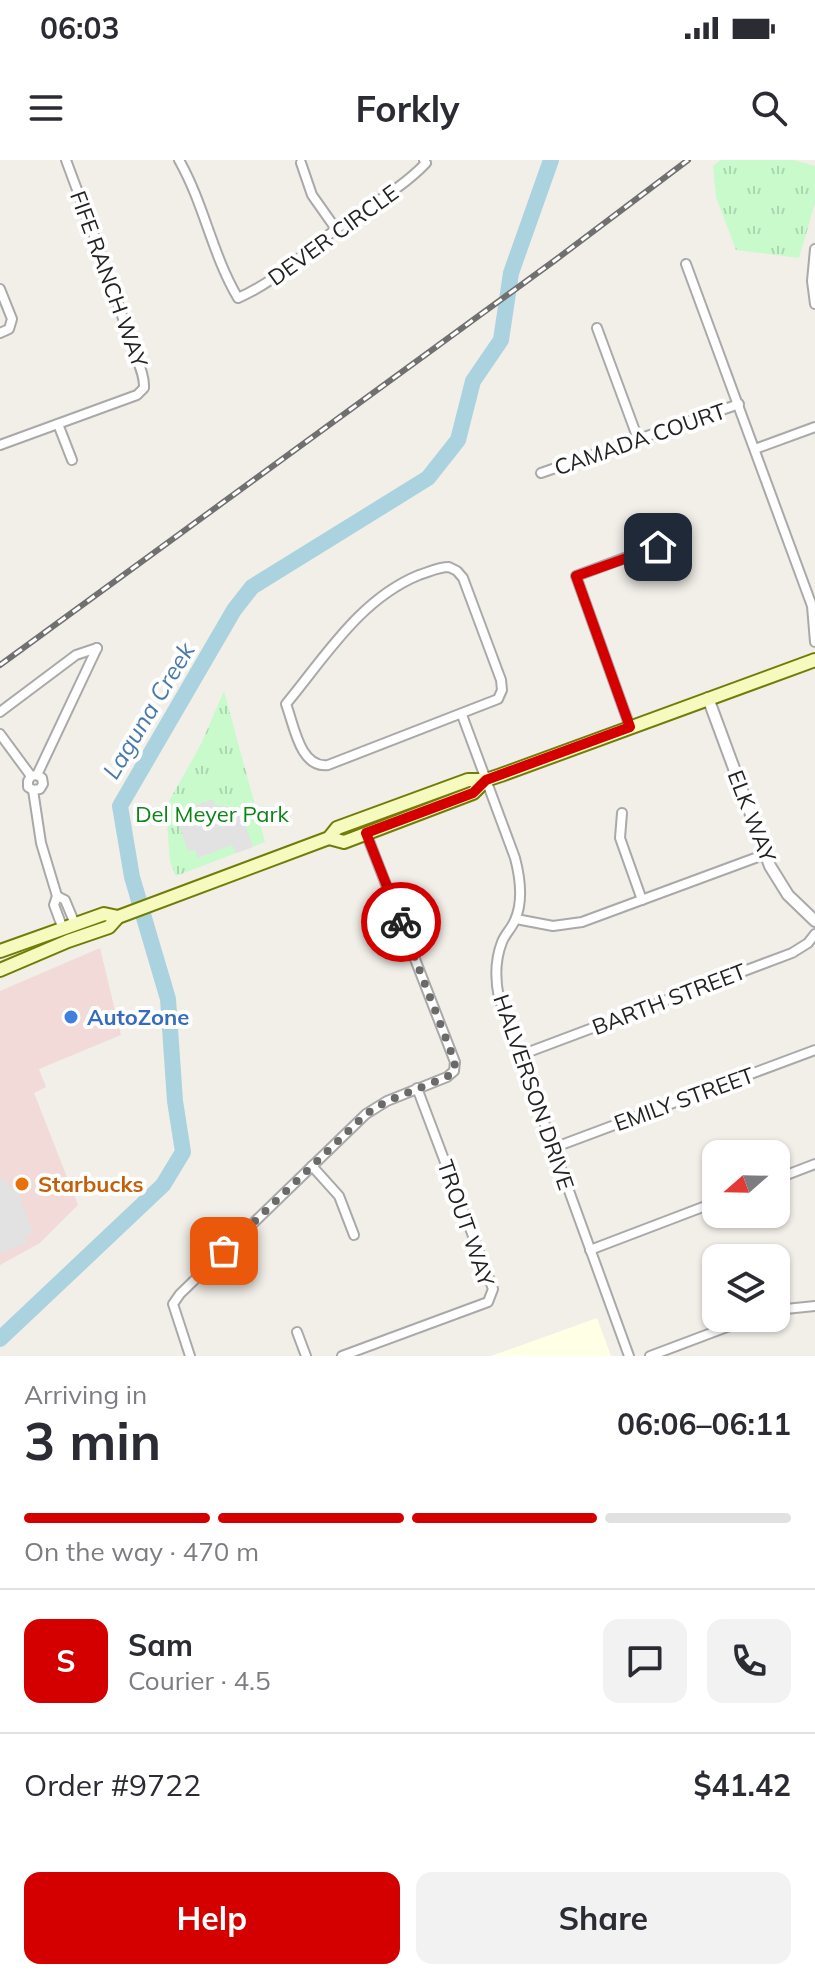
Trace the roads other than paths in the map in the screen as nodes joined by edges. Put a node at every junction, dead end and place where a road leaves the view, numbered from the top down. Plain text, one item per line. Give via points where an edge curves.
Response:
1 (66, 160) edge
2 (179, 160) edge
3 (424, 160) edge
4 (301, 163) dead end
5 (336, 229) junction
6 (815, 249) edge
7 (686, 264) dead end
8 (0, 289) edge
9 (815, 304) edge
10 (597, 328) dead end
11 (0, 333) edge
12 (739, 404) junction
13 (58, 424) junction
14 (815, 427) edge
15 (638, 439) junction
16 (0, 445) edge
17 (755, 449) junction
18 (72, 460) dead end
19 (541, 473) dead end
20 (674, 545) dead end
21 (814, 608) edge
22 (815, 642) edge
23 (815, 660) edge
24 (708, 698) junction
25 (0, 712) edge
26 (462, 715) junction
27 (630, 727) junction
28 (0, 734) edge
29 (34, 775) junction
30 (486, 780) junction
31 (622, 813) dead end
32 (366, 833) junction
33 (329, 838) junction
34 (766, 854) junction
35 (642, 900) junction
36 (118, 917) junction
37 (516, 919) junction
38 (815, 921) edge
39 (69, 927) junction
40 (815, 934) edge
41 (0, 951) edge
42 (39, 954) junction
43 (0, 970) edge
44 (815, 1050) edge
45 (518, 1056) junction
46 (417, 1088) junction
47 (553, 1148) junction
48 (815, 1164) edge
49 (312, 1166) junction
50 (790, 1174) edge
51 (702, 1207) edge
52 (354, 1235) dead end
53 (590, 1250) junction
54 (815, 1306) edge
55 (790, 1309) edge
56 (297, 1332) dead end
57 (714, 1332) edge
58 (190, 1356) edge
59 (306, 1356) edge
60 (342, 1356) edge
61 (629, 1356) edge
62 (650, 1356) edge

1 - 13 street, FIFE RANCH WAY via 145,380 137,395
2 - 5 street, DEVER CIRCLE via 238,298 280,276
3 - 5 street, DEVER CIRCLE via 399,188
4 - 5 street via 312,195
6 - 9 street
7 - 12 street
8 - 11 street via 12,319 9,329
10 - 15 street
12 - 15 street, CAMADA COURT
12 - 17 street
13 - 16 street, FIFE RANCH WAY
13 - 18 street
14 - 17 street
15 - 19 street, CAMADA COURT
17 - 21 street
20 - 27 street via 576,576
21 - 22 street
23 - 24 main road
24 - 27 main road
24 - 34 street, ELK WAY
25 - 29 street via 76,655 97,648
26 - 26 street via 494,702 502,685 463,578 449,567 411,578 366,607 286,704 307,758 319,765
26 - 30 street, HALVERSON DRIVE
27 - 30 main road
28 - 29 street
29 - 39 street via 27,784 33,790 41,843 57,896 65,900
30 - 32 main road via 473,793
30 - 33 main road via 468,780 352,822
30 - 37 street, HALVERSON DRIVE via 517,865
31 - 35 street via 620,838
32 - 33 main road via 344,842
32 - 46 street via 455,1062 447,1077
33 - 36 main road
34 - 35 street
34 - 38 street, ELK WAY via 788,895
35 - 37 street via 572,924
36 - 39 main road via 104,914
36 - 42 main road via 109,927
37 - 45 street, HALVERSON DRIVE via 500,949 496,978
39 - 41 main road
39 - 42 main road via 76,932 47,943
40 - 45 street, BARTH STREET via 792,953
42 - 43 main road
44 - 47 street, EMILY STREET
45 - 47 street, HALVERSON DRIVE
46 - 49 street via 374,1108
46 - 60 street, TROUT WAY via 493,1289 488,1302
47 - 53 street, HALVERSON DRIVE
48 - 50 street
49 - 52 street via 339,1196
49 - 58 street via 173,1304
51 - 53 street
53 - 61 street, HALVERSON DRIVE
54 - 55 street
56 - 59 street
57 - 62 street

